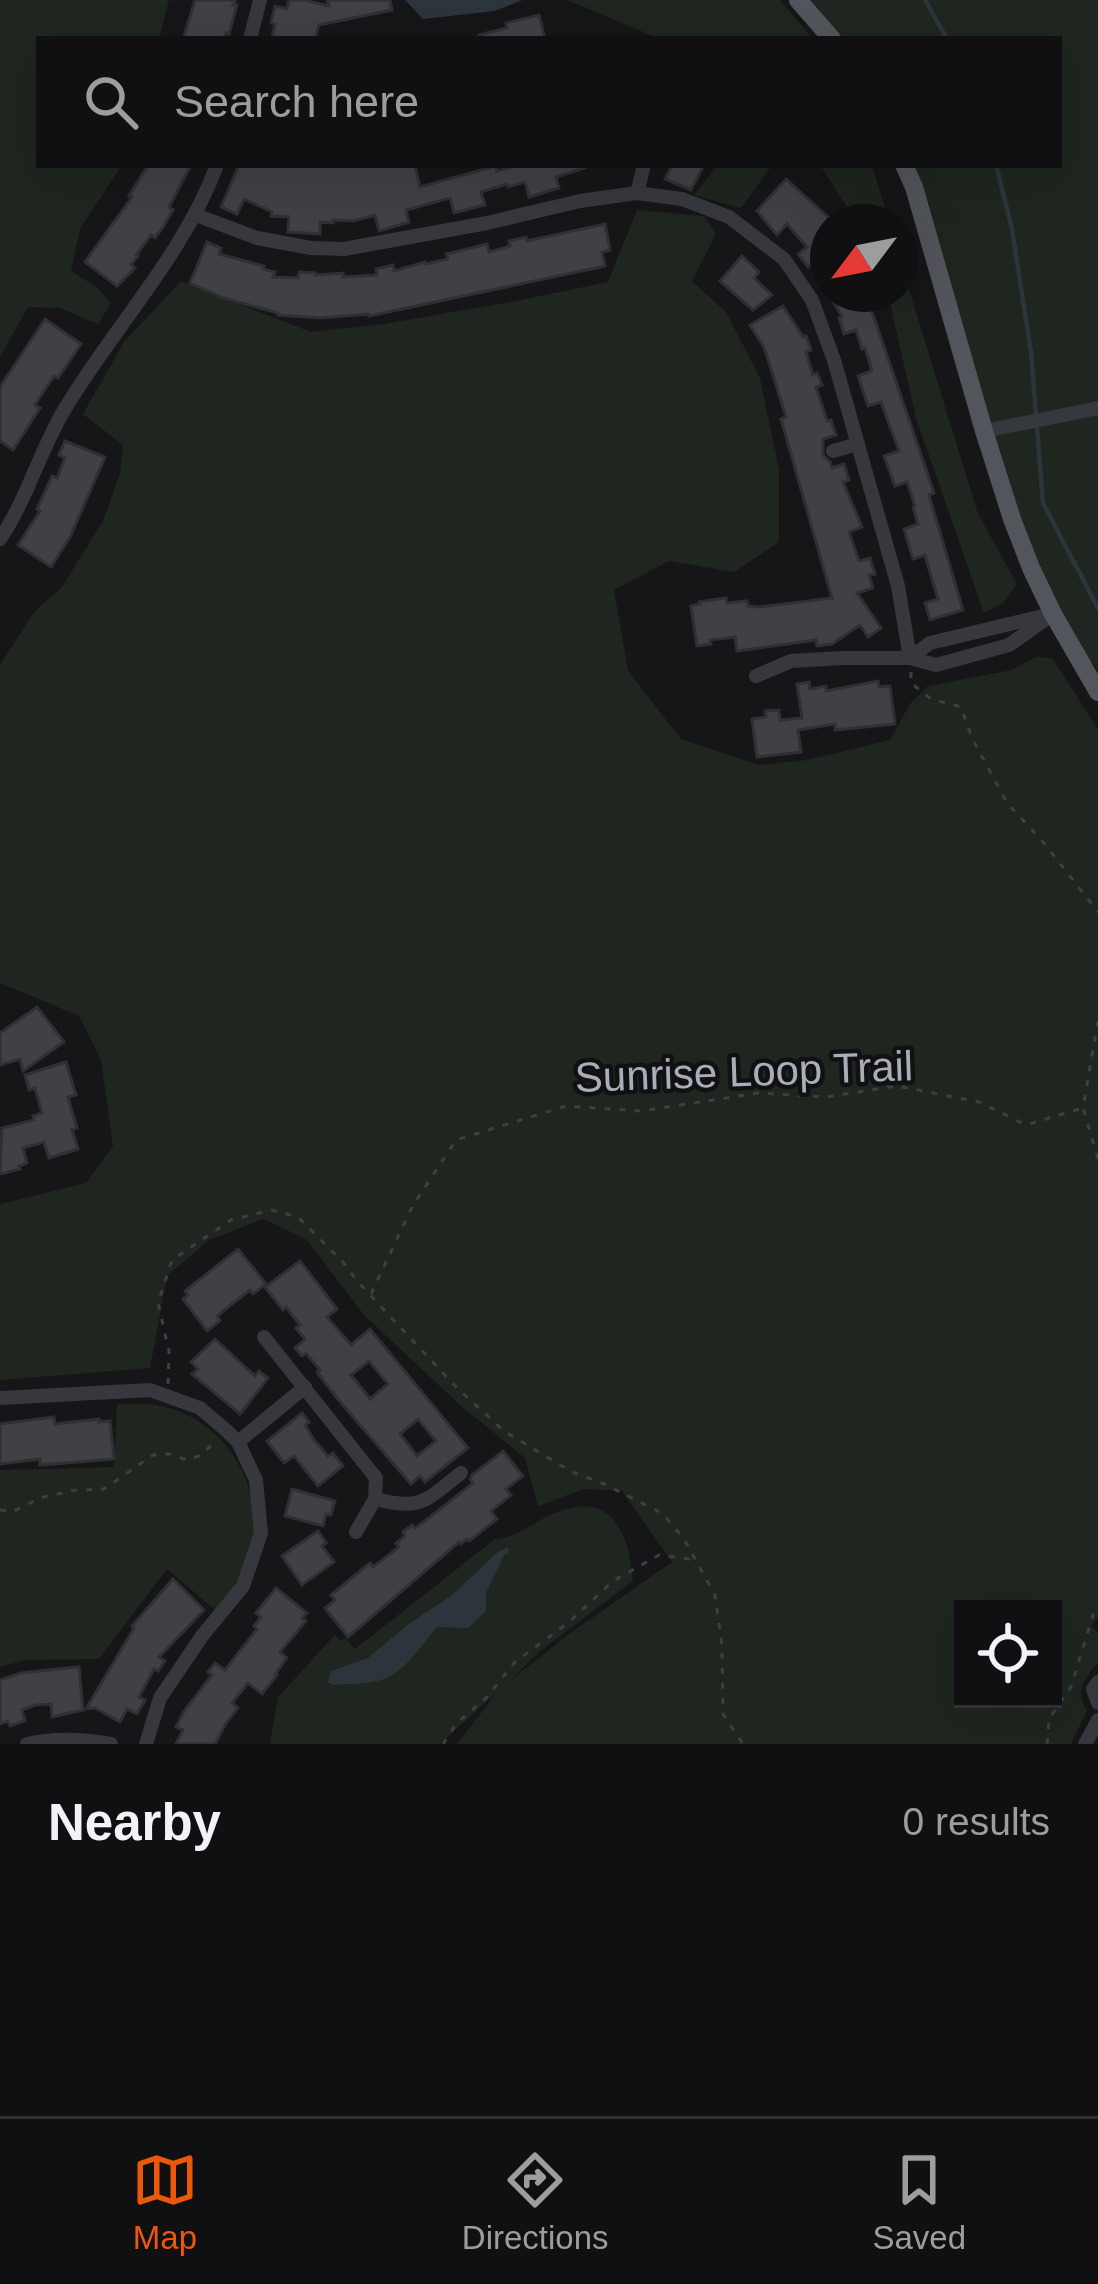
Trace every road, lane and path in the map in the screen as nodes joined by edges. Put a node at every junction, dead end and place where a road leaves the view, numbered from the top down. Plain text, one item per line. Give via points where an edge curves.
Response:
1 (260, 0) edge
2 (798, 0) edge
3 (251, 36) edge
4 (829, 36) edge
5 (216, 168) edge
6 (643, 168) edge
7 (905, 168) edge
8 (637, 193) junction
9 (196, 215) junction
10 (1098, 408) edge
11 (984, 431) junction
12 (858, 444) junction
13 (833, 451) dead end
14 (0, 539) edge
15 (1053, 614) junction
16 (910, 658) junction
17 (756, 676) dead end
18 (1098, 692) edge
19 (1098, 912) edge
20 (1098, 1021) edge
21 (1083, 1108) junction
22 (1098, 1159) edge
23 (370, 1296) junction
24 (264, 1337) dead end
25 (304, 1387) junction
26 (177, 1389) dead end
27 (0, 1398) edge
28 (233, 1436) junction
29 (461, 1473) dead end
30 (375, 1499) junction
31 (0, 1510) edge
32 (356, 1532) dead end
33 (696, 1560) junction
34 (1098, 1608) edge
35 (1098, 1682) edge
36 (1098, 1703) edge
37 (1098, 1720) edge
38 (27, 1744) edge
39 (112, 1744) edge
40 (146, 1744) edge
41 (443, 1744) edge
42 (742, 1744) edge
43 (1047, 1744) edge
44 (1085, 1744) edge

1 - 3 street
2 - 4 main road
5 - 9 street
6 - 8 street
7 - 11 main road
8 - 9 street via 344,250 257,238
8 - 12 street via 729,217 784,259 812,300
9 - 14 street via 51,431
10 - 11 street
11 - 15 main road
12 - 13 street
12 - 16 street
15 - 16 street via 930,643
15 - 16 street via 1010,645 936,665
15 - 18 main road
16 - 17 street via 791,661
16 - 19 path via 911,683 961,707 1007,803
20 - 21 path
21 - 22 path
21 - 23 path, Sunrise Loop Trail via 1026,1125 979,1102 896,1086 825,1097 758,1093 642,1111 566,1106 456,1140
23 - 26 path via 298,1217 271,1210 231,1220 172,1260 158,1304 168,1385
23 - 33 path via 504,1430 662,1513
24 - 25 street
25 - 28 street
25 - 30 street via 376,1478
27 - 28 street via 150,1390 200,1408
28 - 31 path via 187,1460 153,1455 104,1489
28 - 40 street via 256,1480 262,1534 243,1586 160,1698
29 - 30 street via 423,1503
30 - 32 street
33 - 41 path via 659,1555 613,1581 515,1662
33 - 42 path via 715,1595 723,1714
34 - 43 path via 1071,1687 1048,1720
35 - 36 street
37 - 44 street
38 - 39 street

